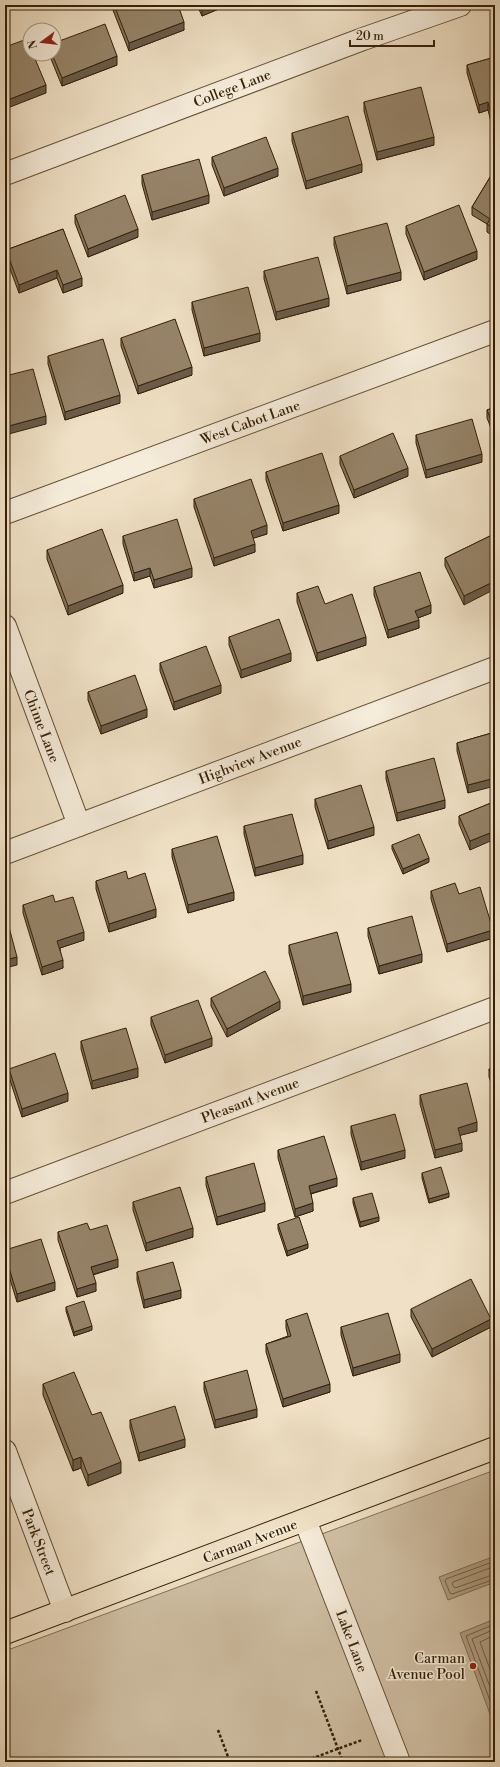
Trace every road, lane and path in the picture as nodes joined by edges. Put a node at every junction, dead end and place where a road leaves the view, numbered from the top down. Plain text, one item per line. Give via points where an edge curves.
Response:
1 (460, 5) edge
2 (5, 174) edge
3 (495, 331) edge
4 (5, 513) edge
5 (5, 626) edge
6 (495, 668) edge
7 (79, 825) junction
8 (5, 853) edge
9 (495, 1008) edge
10 (5, 1193) edge
11 (495, 1448) edge
12 (5, 1451) edge
13 (305, 1520) junction
14 (65, 1611) junction
15 (5, 1633) edge
16 (316, 1691) dead end
17 (218, 1730) dead end
18 (387, 1731) junction
19 (338, 1749) junction
20 (230, 1762) edge
21 (302, 1762) edge
22 (343, 1762) edge
23 (399, 1762) edge

1 - 2 street, College Lane
3 - 4 street, West Cabot Lane
5 - 7 street, Chime Lane
6 - 7 street, Highview Avenue
7 - 8 street, Highview Avenue
9 - 10 street, Pleasant Avenue
11 - 13 main road, Carman Avenue
12 - 14 street, Park Street
13 - 14 main road, Carman Avenue
13 - 18 street, Lake Lane
14 - 15 main road, Carman Avenue
16 - 19 path
17 - 20 path
18 - 19 path
18 - 23 street, Lake Lane
19 - 21 path
19 - 22 path

